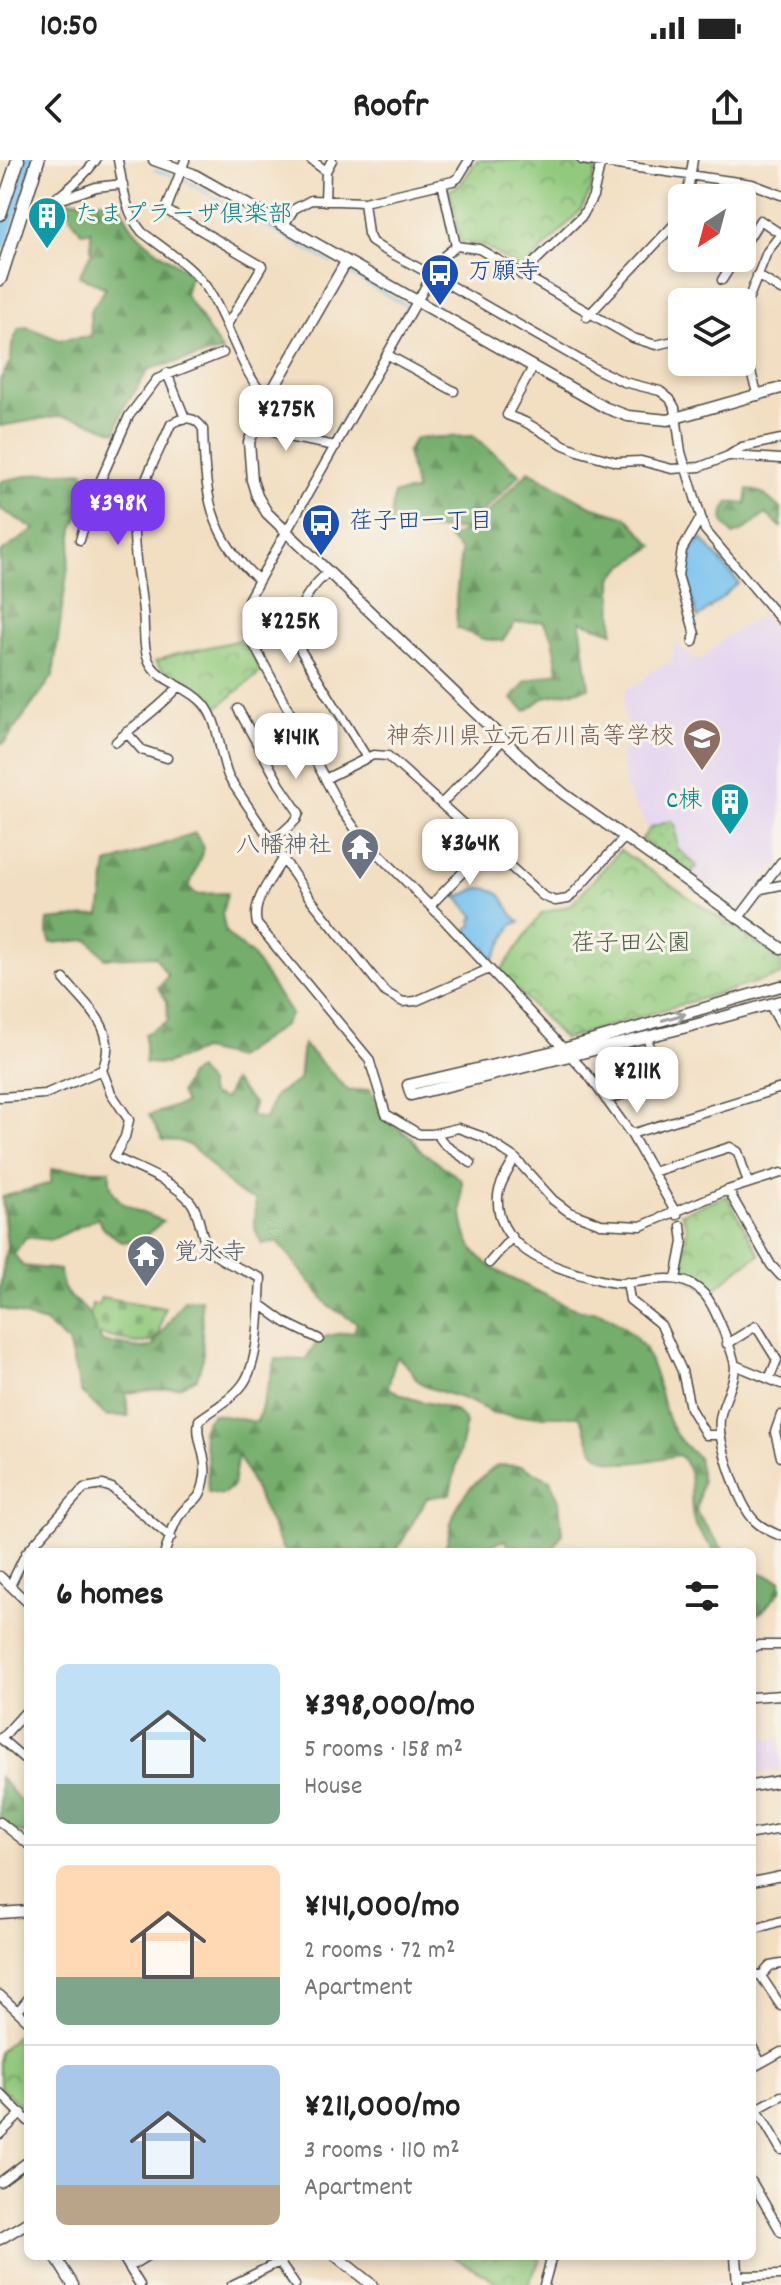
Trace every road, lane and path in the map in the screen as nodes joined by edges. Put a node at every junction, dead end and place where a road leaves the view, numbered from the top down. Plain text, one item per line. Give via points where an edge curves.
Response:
1 (18, 160) edge
2 (38, 160) edge
3 (96, 160) edge
4 (118, 160) edge
5 (154, 160) edge
6 (311, 160) edge
7 (332, 160) edge
8 (469, 160) edge
9 (582, 160) edge
10 (693, 160) edge
11 (183, 164) edge
12 (600, 165) junction
13 (326, 171) junction
14 (691, 176) junction
15 (442, 183) junction
16 (123, 184) junction
17 (690, 184) edge
18 (781, 195) edge
19 (58, 196) junction
20 (325, 201) junction
21 (364, 202) junction
22 (21, 212) junction
23 (0, 214) edge
24 (284, 225) junction
25 (756, 226) edge
26 (668, 231) edge
27 (781, 234) edge
28 (456, 246) junction
29 (346, 262) junction
30 (727, 272) edge
31 (432, 275) junction
32 (521, 275) junction
33 (757, 275) junction
34 (0, 279) edge
35 (722, 280) dead end
36 (752, 288) edge
37 (781, 290) edge
38 (418, 302) junction
39 (588, 316) junction
40 (227, 325) junction
41 (668, 342) edge
42 (223, 353) dead end
43 (388, 355) junction
44 (533, 367) junction
45 (167, 373) junction
46 (752, 376) edge
47 (781, 388) edge
48 (454, 391) dead end
49 (758, 396) junction
50 (268, 398) junction
51 (185, 418) junction
52 (257, 419) junction
53 (676, 419) junction
54 (781, 439) edge
55 (336, 446) junction
56 (728, 456) junction
57 (781, 459) edge
58 (686, 469) junction
59 (700, 519) junction
60 (286, 532) junction
61 (80, 540) dead end
62 (328, 572) junction
63 (259, 580) junction
64 (781, 620) edge
65 (693, 642) dead end
66 (179, 686) junction
67 (238, 709) dead end
68 (126, 732) junction
69 (503, 740) junction
70 (116, 742) dead end
71 (167, 758) dead end
72 (367, 758) junction
73 (325, 779) junction
74 (442, 803) junction
75 (625, 837) junction
76 (272, 842) junction
77 (488, 846) junction
78 (283, 859) junction
79 (781, 862) edge
80 (781, 885) edge
81 (761, 889) junction
82 (430, 906) junction
83 (738, 919) junction
84 (781, 948) edge
85 (489, 969) junction
86 (64, 979) dead end
87 (781, 986) edge
88 (776, 1003) edge
89 (781, 1025) edge
90 (647, 1037) junction
91 (567, 1052) junction
92 (102, 1070) junction
93 (781, 1088) edge
94 (0, 1097) edge
95 (606, 1100) junction
96 (436, 1133) junction
97 (631, 1134) junction
98 (515, 1158) junction
99 (471, 1163) dead end
100 (653, 1172) junction
101 (781, 1173) edge
102 (748, 1183) junction
103 (728, 1190) junction
104 (676, 1213) junction
105 (681, 1226) dead end
106 (512, 1237) junction
107 (489, 1263) dead end
108 (781, 1276) edge
109 (676, 1279) junction
110 (627, 1282) junction
111 (260, 1304) junction
112 (319, 1339) dead end
113 (727, 1344) junction
114 (735, 1365) junction
115 (769, 1379) junction
116 (781, 1384) edge
117 (781, 1415) edge
118 (719, 1435) junction
119 (781, 1457) edge
120 (781, 1536) edge
121 (171, 1538) junction
122 (30, 1548) edge
123 (167, 1548) edge
124 (24, 1557) edge
125 (0, 1576) edge
126 (10, 1586) junction
127 (24, 1599) edge
128 (781, 1645) edge
129 (756, 1646) edge
130 (781, 1695) edge
131 (756, 1697) edge
132 (24, 1713) edge
133 (1, 1738) edge
134 (24, 1758) edge
135 (781, 1781) edge
136 (756, 1785) edge
137 (0, 1822) edge
138 (781, 1829) edge
139 (756, 1833) edge
140 (24, 1841) edge
141 (781, 1876) edge
142 (756, 1881) edge
143 (24, 1911) edge
144 (0, 1913) edge
145 (781, 1921) edge
146 (756, 1929) edge
147 (781, 1964) edge
148 (756, 1975) edge
149 (0, 1995) edge
150 (24, 2004) edge
151 (781, 2006) edge
152 (18, 2011) junction
153 (24, 2017) edge
154 (781, 2052) edge
155 (756, 2054) edge
156 (761, 2063) junction
157 (756, 2066) edge
158 (0, 2093) edge
159 (781, 2096) edge
160 (756, 2104) edge
161 (756, 2108) edge
162 (24, 2116) edge
163 (24, 2118) edge
164 (0, 2134) edge
165 (781, 2150) edge
166 (24, 2164) edge
167 (0, 2182) edge
168 (756, 2189) edge
169 (24, 2224) edge
170 (781, 2232) edge
171 (0, 2239) edge
172 (57, 2260) edge
173 (125, 2260) edge
174 (140, 2260) edge
175 (281, 2260) edge
176 (283, 2260) edge
177 (341, 2260) edge
178 (551, 2260) edge
179 (736, 2260) edge
180 (129, 2267) junction
181 (781, 2275) edge
182 (739, 2280) edge
183 (73, 2285) edge
184 (140, 2285) edge
185 (232, 2285) edge
186 (295, 2285) edge
187 (372, 2285) edge
188 (544, 2285) edge

1 - 23 main road
2 - 22 main road
3 - 19 street
4 - 16 street
5 - 11 street
6 - 13 street
7 - 13 street
8 - 15 street via 458,178
9 - 12 street
10 - 14 street
11 - 24 street
11 - 40 street via 166,210 262,266
12 - 14 street
12 - 32 street via 583,215
13 - 20 street
14 - 17 street
14 - 18 street via 752,184
15 - 21 street
15 - 28 street
16 - 19 street
16 - 40 street via 134,222 205,286
19 - 22 street via 31,214
20 - 21 street
20 - 24 street via 301,203
21 - 31 street via 372,242
22 - 34 main road
24 - 29 street
25 - 27 street via 760,220
26 - 39 street
27 - 33 street
28 - 31 street
28 - 32 street via 479,249
29 - 38 street
29 - 50 street
30 - 35 street
31 - 38 street
31 - 53 street via 624,382 660,391 670,399
32 - 39 street
33 - 36 street
33 - 37 street
38 - 43 street
38 - 44 street
39 - 41 street via 633,338 656,345
40 - 50 street via 248,371
42 - 45 street
43 - 48 street
43 - 55 street
44 - 53 street via 606,408 651,420
44 - 58 street via 507,415 581,452 617,462
45 - 51 street
45 - 61 street via 129,416
46 - 49 street
47 - 49 street
49 - 53 street
50 - 52 street
51 - 63 street via 203,429 208,501 215,520 244,567
51 - 66 street via 171,424 134,524 146,655 152,667
52 - 55 street via 282,436
52 - 60 street via 249,442 252,480 267,513
53 - 58 street
54 - 56 street via 742,447
55 - 60 street
56 - 57 street
56 - 58 street
58 - 59 street
59 - 64 street
59 - 65 street via 682,550 678,575
60 - 62 street
60 - 63 street
62 - 69 street
62 - 72 street via 301,602 296,636
63 - 73 street via 248,600 247,632
66 - 68 street
66 - 76 street via 206,707 229,778
67 - 76 street via 299,813
68 - 70 street
68 - 71 street via 142,750
69 - 74 street
69 - 75 street via 564,794
72 - 73 street
72 - 74 street via 388,756
73 - 82 street via 359,834
74 - 77 street
75 - 77 street via 568,899 555,901
75 - 83 street
76 - 78 street
77 - 82 street
78 - 85 street via 392,997 416,1001
78 - 96 street via 260,897 254,913 257,924 369,1059 386,1114 419,1134
79 - 81 street
80 - 81 street
81 - 83 street
82 - 85 street
83 - 84 street
85 - 91 street
86 - 92 street via 97,1016 105,1036
91 -> 87 street
88 - 89 street
88 - 90 street
90 - 91 street
90 - 95 street via 660,1083
91 - 91 street via 411,1095 408,1085
91 - 95 street
92 - 94 street via 45,1094
92 - 111 street via 129,1120 114,1157 188,1198 215,1255 261,1278
93 - 97 street
95 - 97 street
96 - 98 street via 449,1128 472,1132
96 - 99 street
97 - 100 street
98 - 104 street via 553,1200 601,1224 641,1226
98 - 106 street via 498,1199
100 - 102 street via 730,1147 738,1152
100 - 104 street
101 - 102 street
102 - 103 street
103 - 104 street
103 - 108 street
105 - 109 street
106 - 107 street
106 - 110 street via 551,1265
109 - 110 street
109 - 113 street via 705,1295
110 - 118 street via 630,1300 661,1325 682,1371 690,1408 706,1435
111 - 112 street
111 - 121 street via 249,1374 231,1397 199,1420 196,1432 206,1472 202,1493 179,1516
113 - 114 street
113 - 115 street via 756,1326 777,1360
114 - 115 street
114 - 118 street
115 - 116 street
117 - 119 street via 775,1432
118 - 120 street via 744,1506 754,1520
121 - 122 street via 112,1488 93,1485 84,1488
121 - 123 street
124 - 126 street
125 - 126 street
126 - 127 street
128 - 129 street
130 - 131 street
132 - 133 street
133 - 134 street
135 - 136 street
137 - 140 street
138 - 139 street
141 - 142 street
143 - 144 street
145 - 146 street
147 - 148 street
148 - 151 street
149 - 152 street
150 - 152 street
152 - 153 street
154 - 156 street
155 - 156 street
156 - 157 street
158 - 162 street
159 - 160 street
161 - 165 street
163 - 164 street
166 - 167 street
168 - 170 street
169 - 171 street
172 - 183 street
173 - 180 street
174 - 180 street
175 - 185 street
176 - 186 street
177 - 187 street
178 - 188 street
179 - 182 street
180 - 184 street
181 - 182 street

